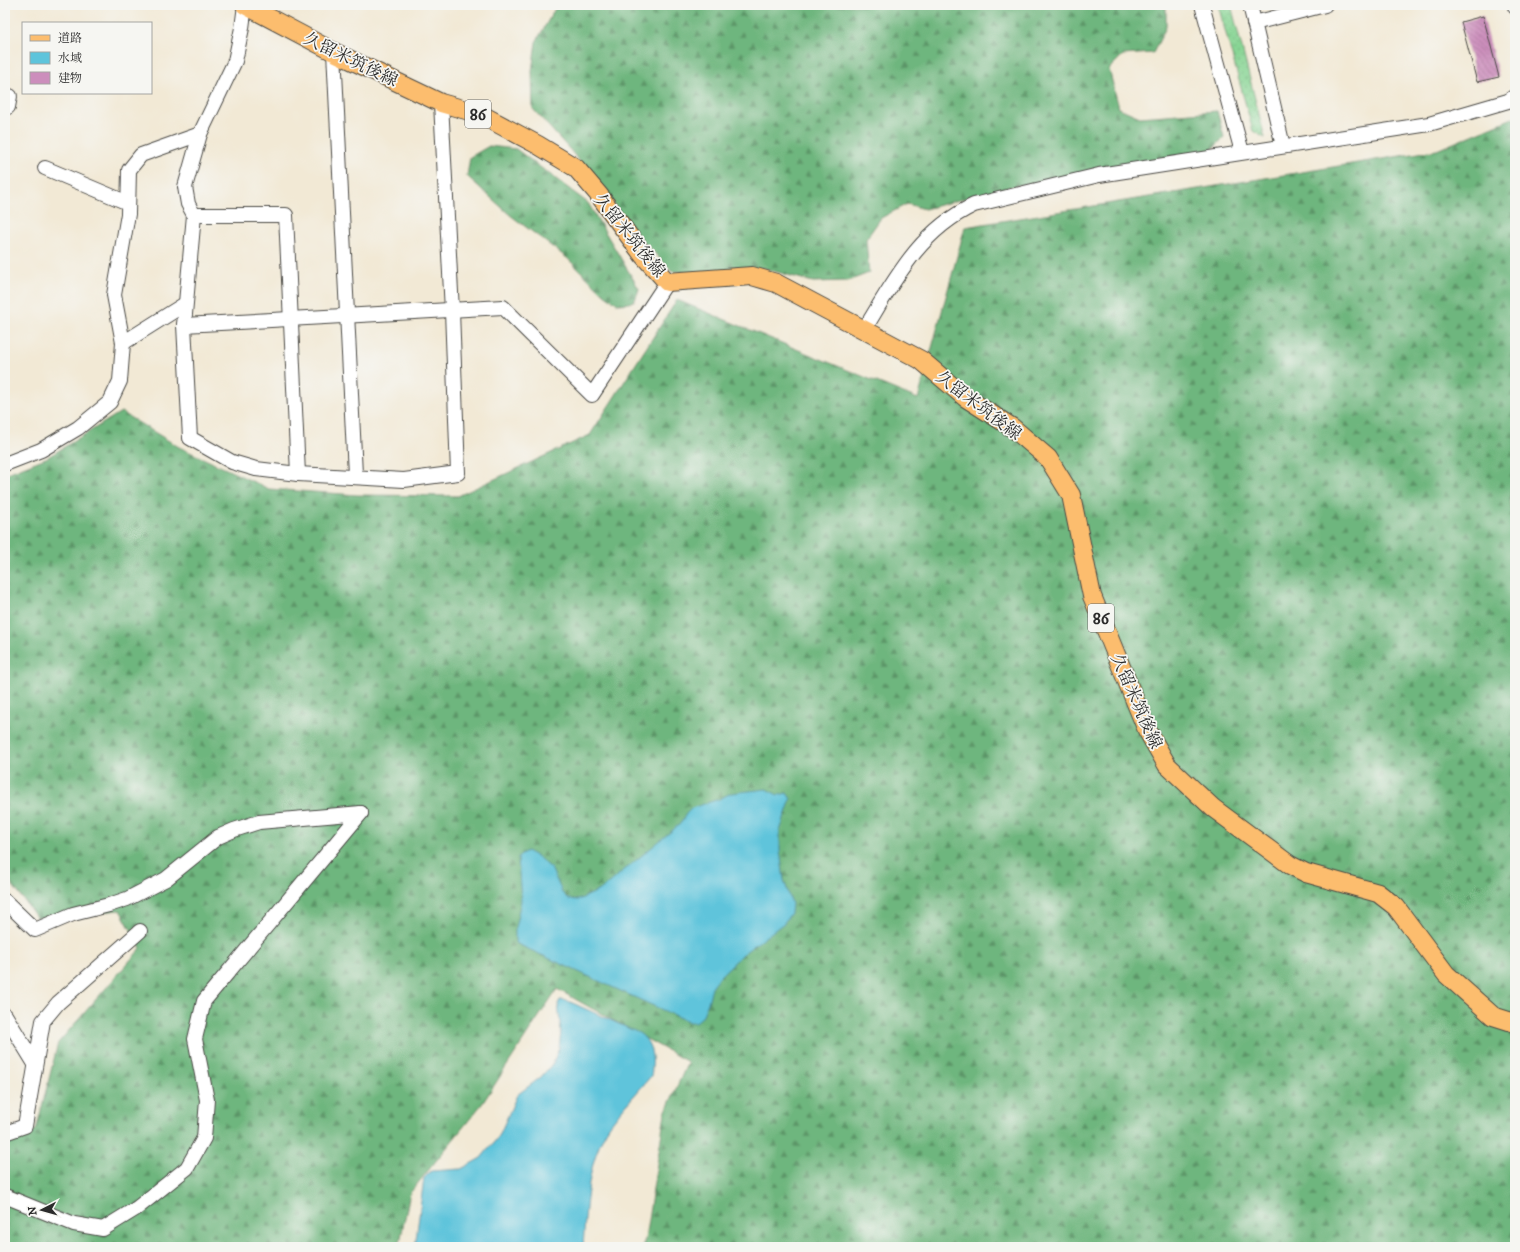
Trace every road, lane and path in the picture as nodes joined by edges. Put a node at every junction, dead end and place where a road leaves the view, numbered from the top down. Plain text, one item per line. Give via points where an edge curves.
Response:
1 (245, 5) edge
2 (1202, 5) edge
3 (1250, 5) edge
4 (1325, 5) edge
5 (1254, 23) junction
6 (334, 52) junction
7 (1515, 96) edge
8 (441, 103) junction
9 (200, 134) junction
10 (1283, 146) junction
11 (1242, 152) junction
12 (45, 168) dead end
13 (128, 203) junction
14 (194, 215) junction
15 (667, 282) junction
16 (185, 304) junction
17 (452, 311) junction
18 (348, 317) junction
19 (291, 320) junction
20 (184, 325) junction
21 (864, 330) junction
22 (123, 343) junction
23 (5, 464) edge
24 (298, 474) junction
25 (355, 474) dead end
26 (5, 901) edge
27 (140, 930) dead end
28 (5, 1015) edge
29 (1515, 1023) edge
30 (35, 1064) junction
31 (5, 1133) edge
32 (5, 1196) edge

1 - 6 main road, 久留米筑後線 / 86
1 - 9 street via 235,61
2 - 11 street
3 - 5 street
4 - 5 street
5 - 10 street
6 - 8 main road, 久留米筑後線 / 86
6 - 18 street
7 - 10 street via 1508,101 1429,124
8 - 15 main road, 久留米筑後線 / 86 via 480,114 576,168
8 - 17 street
9 - 13 street via 141,155 129,170
9 - 14 street via 185,187 188,204
10 - 11 street
11 - 21 street via 1099,175 974,205 959,212 932,233 905,264
12 - 13 street
13 - 22 street via 114,295
14 - 16 street
14 - 19 street via 286,215
15 - 17 street via 592,395 503,307
15 - 21 main road, 久留米筑後線 / 86 via 752,276 776,283
16 - 20 street
16 - 22 street
17 - 18 street
17 - 24 street via 458,473 404,480
18 - 19 street
18 - 25 street
19 - 20 street
19 - 24 street
20 - 24 street via 190,438 232,462 256,469
21 - 29 main road, 久留米筑後線 / 86 via 921,360 966,398 1013,428 1048,458 1071,495 1092,596 1147,730 1167,765 1213,808 1290,865 1306,873 1378,893 1396,907 1446,974 1493,1016
22 - 23 street via 120,381 110,402 78,428 41,450
26 - 32 street via 35,930 73,914 127,899 166,879 218,837 234,830 259,822 361,813 204,1001 195,1039 207,1100 204,1138 187,1168 137,1208 103,1229 74,1224
27 - 30 street via 58,1003 42,1021
28 - 30 street
30 - 31 street via 25,1126

